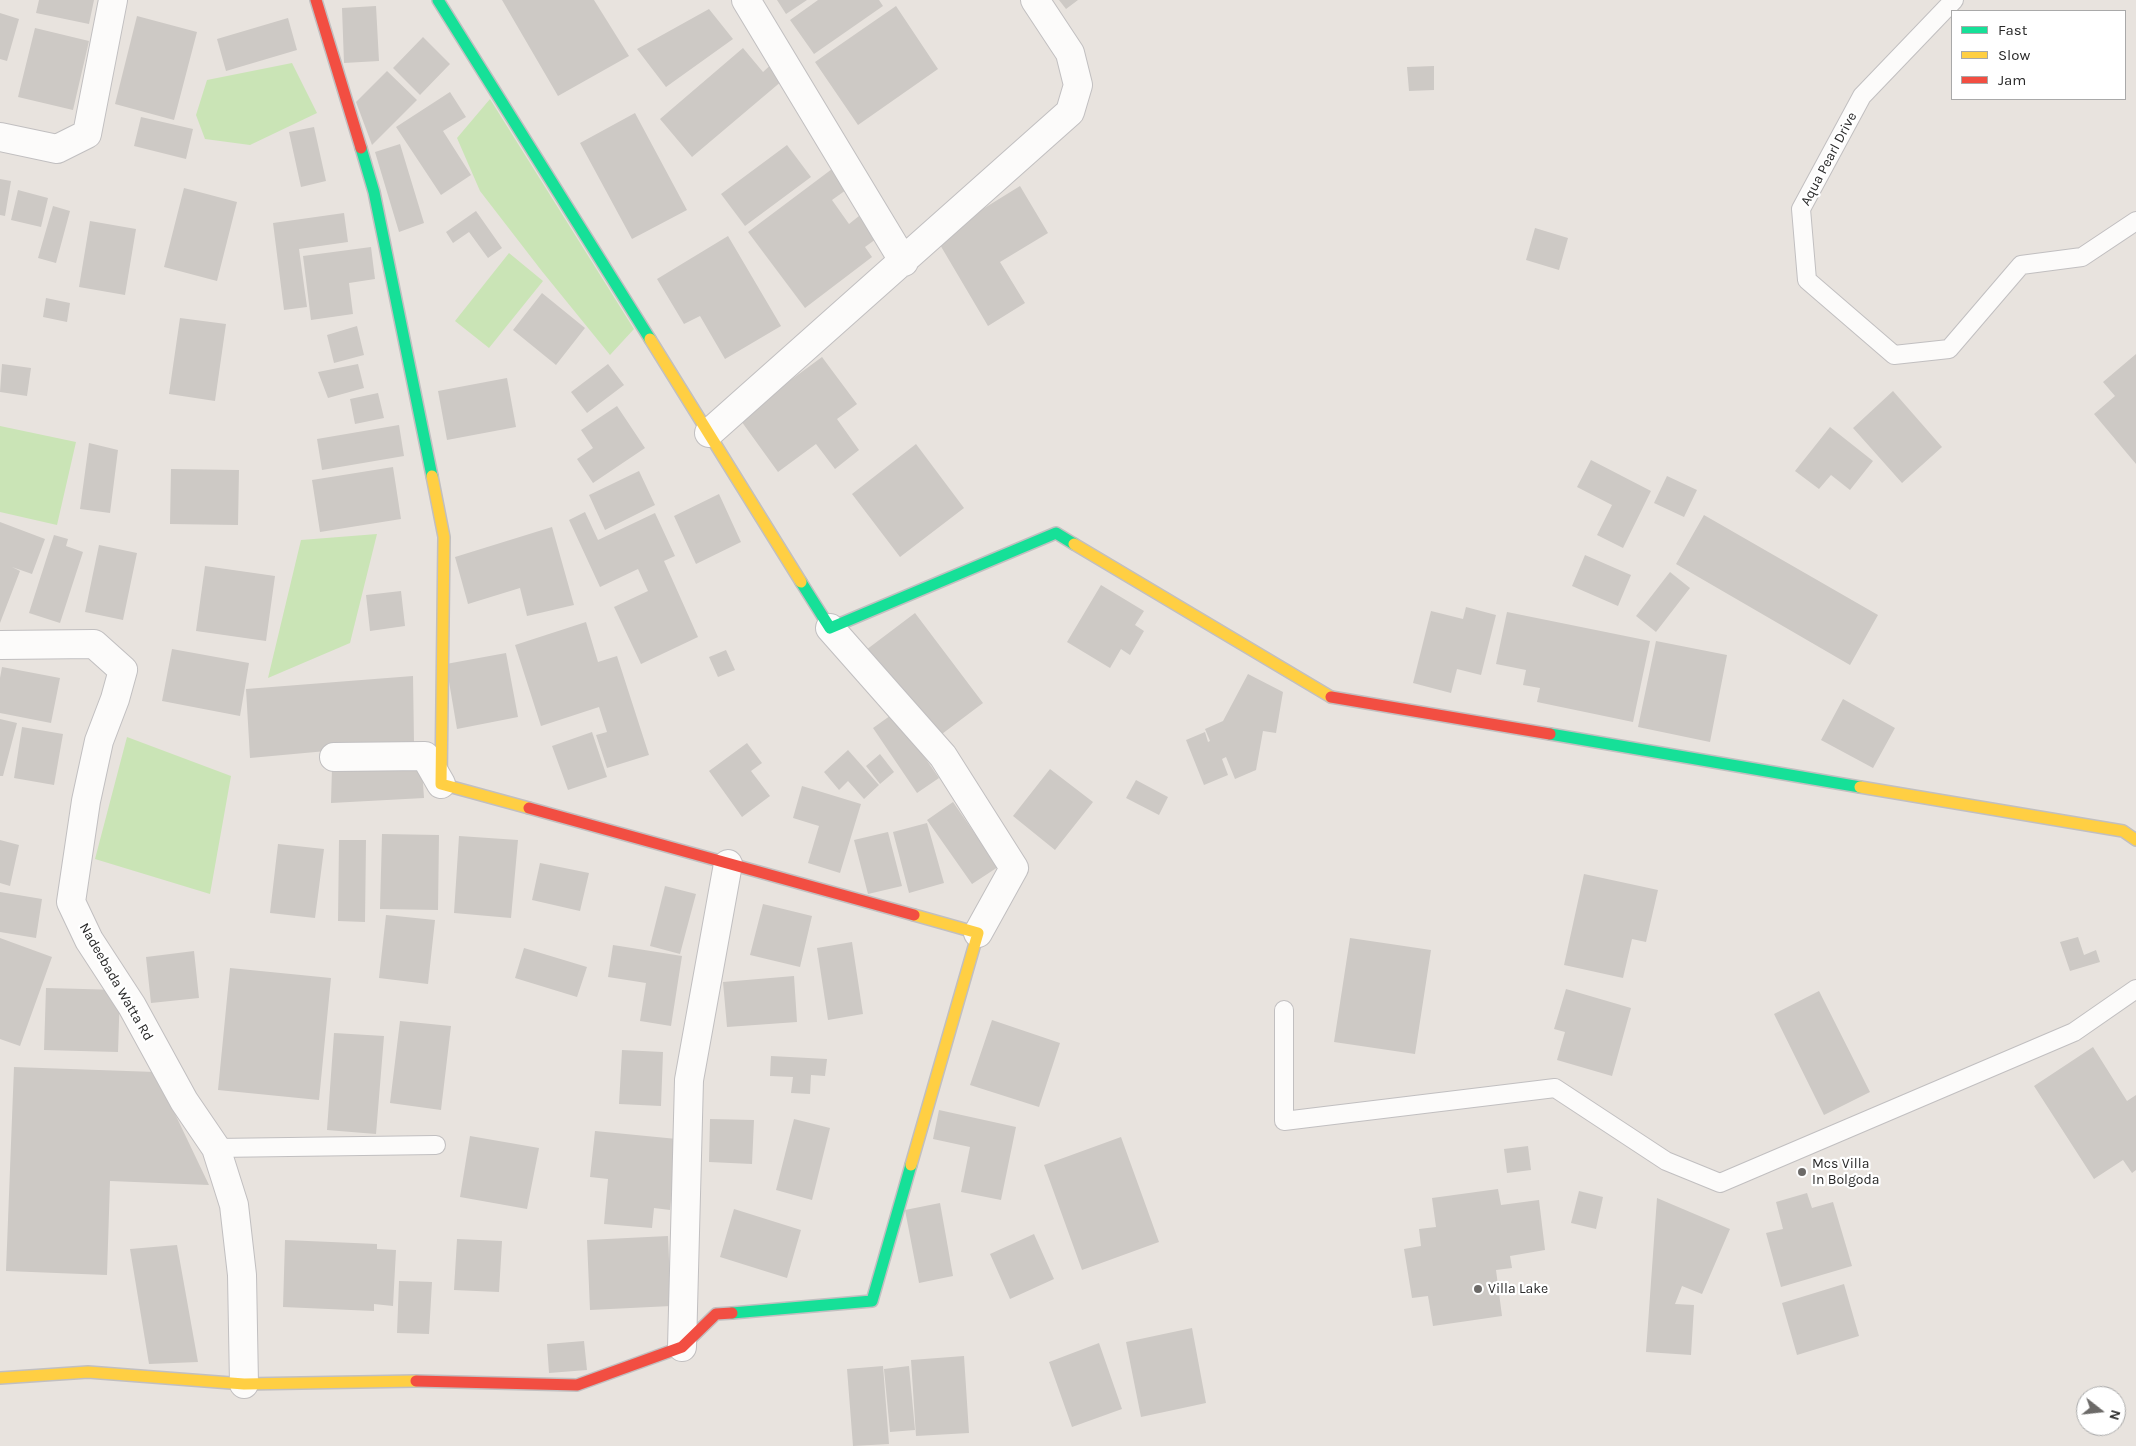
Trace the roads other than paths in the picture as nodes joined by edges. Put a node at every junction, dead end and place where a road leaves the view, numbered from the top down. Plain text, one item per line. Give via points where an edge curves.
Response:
1 (113, 0) edge
2 (316, 0) edge
3 (438, 0) edge
4 (746, 0) edge
5 (1035, 0) edge
6 (1954, 0) edge
7 (0, 137) edge
8 (2136, 221) edge
9 (904, 262) junction
10 (709, 433) junction
11 (830, 628) junction
12 (0, 645) edge
13 (334, 757) dead end
14 (441, 784) junction
15 (2136, 840) edge
16 (728, 864) junction
17 (978, 933) junction
18 (2136, 989) edge
19 (1284, 1010) dead end
20 (436, 1145) dead end
21 (216, 1148) junction
22 (682, 1347) junction
23 (0, 1378) edge
24 (244, 1384) junction

1 - 7 street via 87,134 57,149
2 - 14 street via 374,192 444,536
3 - 10 street
4 - 9 street
5 - 9 street via 1070,53 1078,84 1070,112
6 - 8 lane, Aqua Pearl Drive via 1862,96 1801,209 1807,280 1894,355 1950,350 2021,265 2082,257
9 - 10 street
10 - 11 street
11 - 15 street via 1056,533 1330,697 2123,831
11 - 17 street via 942,756 1014,868
12 - 21 street, Nadeebada Watta Rd via 94,644 123,670 99,741 71,902 89,940 132,1006 184,1101
13 - 14 street via 426,756
14 - 16 street
16 - 17 street
16 - 22 street via 689,1080
17 - 22 street via 872,1301 716,1314
18 - 19 lane via 2074,1032 1720,1183 1666,1161 1555,1088 1284,1121
20 - 21 lane
21 - 24 street, Nadeebada Watta Rd via 234,1205 242,1275
22 - 24 street via 577,1385 417,1381
23 - 24 street via 88,1372

